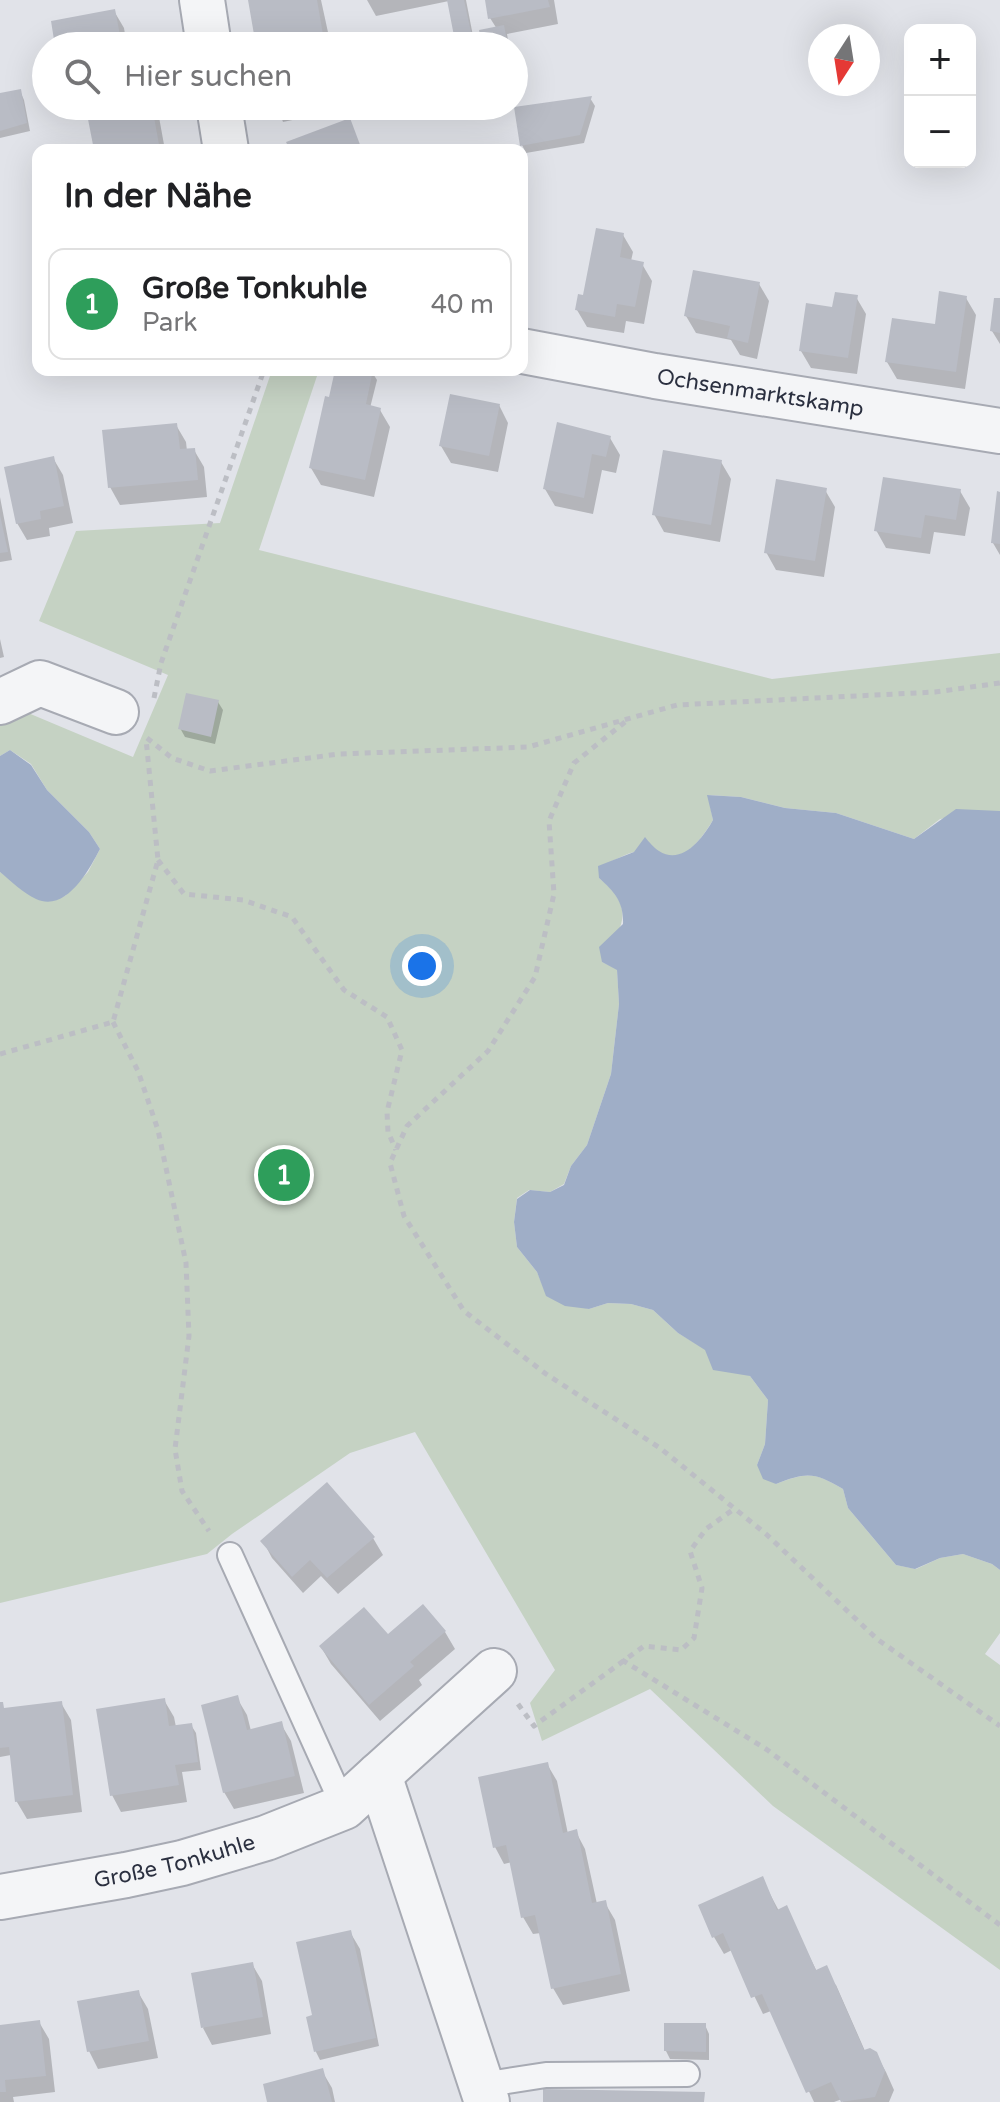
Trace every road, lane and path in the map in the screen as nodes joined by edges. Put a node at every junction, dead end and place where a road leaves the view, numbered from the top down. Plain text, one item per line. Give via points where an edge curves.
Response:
1 (202, 0) edge
2 (207, 32) edge
3 (221, 120) edge
4 (225, 144) edge
5 (528, 352) edge
6 (262, 376) edge
7 (1000, 431) edge
8 (1000, 683) edge
9 (0, 702) edge
10 (134, 710) joint
11 (625, 722) junction
12 (158, 860) junction
13 (113, 1022) junction
14 (0, 1054) edge
15 (396, 1150) junction
16 (734, 1509) junction
17 (230, 1555) joint
18 (622, 1660) junction
19 (494, 1671) dead end
20 (534, 1726) dead end
21 (1000, 1726) edge
22 (379, 1775) junction
23 (344, 1807) junction
24 (0, 1897) edge
25 (1000, 1925) edge
26 (687, 2074) dead end
27 (484, 2094) edge

1 - 2 street
3 - 4 street
5 - 7 street, Ochsenmarktskamp
6 - 10 path via 161,663
8 - 11 path via 935,692 677,705
9 - 10 street via 40,683
11 - 12 path via 528,747 339,754 210,771 172,758 146,737
11 - 15 path via 574,763 549,821 554,894 535,977 488,1051 407,1126
12 - 13 path
12 - 15 path via 184,894 243,900 292,917 344,990 387,1017 402,1050 387,1112
13 - 14 path
13 - 17 path via 138,1071 158,1130 186,1263 189,1336 175,1449 182,1491
15 - 16 path via 390,1163 404,1216 464,1311 546,1374 660,1448
16 - 18 path via 706,1529 690,1551 702,1588 694,1638 681,1650 644,1646
16 - 21 path via 877,1639
17 - 23 lane
18 - 20 path
18 - 25 path via 766,1749
19 - 22 street, Große Tonkuhle
22 - 23 street, Große Tonkuhle
22 - 27 street
23 - 24 street, Große Tonkuhle via 182,1863
26 - 27 lane via 546,2075

